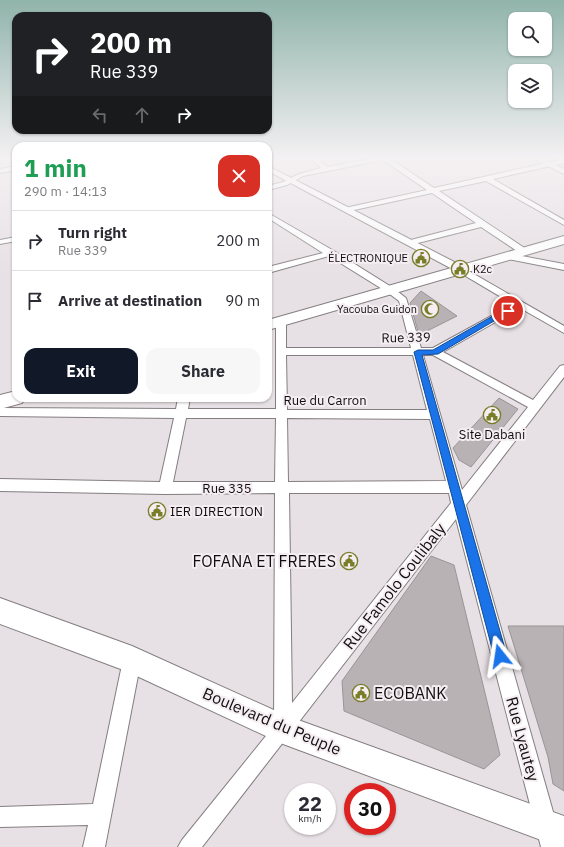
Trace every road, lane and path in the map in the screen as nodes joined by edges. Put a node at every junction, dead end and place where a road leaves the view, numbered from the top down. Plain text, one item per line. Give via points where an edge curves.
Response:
1 (325, 198) edge
2 (403, 198) edge
3 (442, 198) edge
4 (520, 198) edge
5 (348, 210) junction
6 (272, 217) edge
7 (564, 223) edge
8 (482, 224) junction
9 (12, 240) edge
10 (564, 240) edge
11 (0, 242) edge
12 (410, 243) junction
13 (523, 251) junction
14 (331, 253) junction
15 (506, 256) junction
16 (564, 267) edge
17 (272, 269) edge
18 (460, 269) junction
19 (390, 290) junction
20 (520, 304) junction
21 (275, 323) edge
22 (564, 330) edge
23 (281, 351) junction
24 (418, 352) junction
25 (435, 352) junction
26 (562, 373) edge
27 (12, 399) edge
28 (0, 402) edge
29 (183, 402) edge
30 (535, 406) junction
31 (0, 412) edge
32 (180, 413) junction
33 (282, 414) junction
34 (435, 415) junction
35 (0, 485) edge
36 (165, 488) junction
37 (282, 488) junction
38 (454, 488) junction
39 (459, 503) junction
40 (0, 611) edge
41 (132, 660) junction
42 (283, 729) junction
43 (100, 814) junction
44 (0, 817) edge
45 (554, 835) edge
46 (94, 847) edge
47 (189, 847) edge

1 - 5 street
2 - 5 street
3 - 8 street
4 - 7 street
5 - 12 street
6 - 14 street, Rue Lyautey
8 - 12 street
8 - 13 street
9 - 11 street
10 - 13 main road
12 - 18 street
13 - 15 main road
14 - 17 street
14 - 19 street, Rue Lyautey
15 - 16 street
15 - 18 main road
18 - 19 main road
18 - 20 street
19 - 21 main road
19 - 24 street, Rue Lyautey via 403,300
20 - 22 street
20 - 25 street, Rue 339
21 - 23 street
23 - 24 street, Rue 339
23 - 33 street
24 - 25 street, Rue 339
24 - 34 street, Rue Lyautey
25 - 30 street
26 - 30 street, Rue Famolo Coulibaly
27 - 28 main road
29 - 32 street
30 - 39 street, Rue Famolo Coulibaly
31 - 32 street, Rue du Carron
32 - 33 street, Rue du Carron
32 - 36 street
33 - 34 street, Rue du Carron
33 - 37 street
34 - 38 street, Rue Lyautey
35 - 36 street, Rue 335
36 - 37 street, Rue 335
37 - 38 street, Rue 335
37 - 42 street
38 - 39 street, Rue Lyautey
39 - 42 street, Rue Famolo Coulibaly
39 - 45 street, Rue Lyautey
40 - 41 main road, Boulevard du Peuple
41 - 42 main road, Boulevard du Peuple
41 - 43 street
42 - 45 main road, Boulevard du Peuple
42 - 47 street, Rue Famolo Coulibaly
43 - 44 street
43 - 46 street

